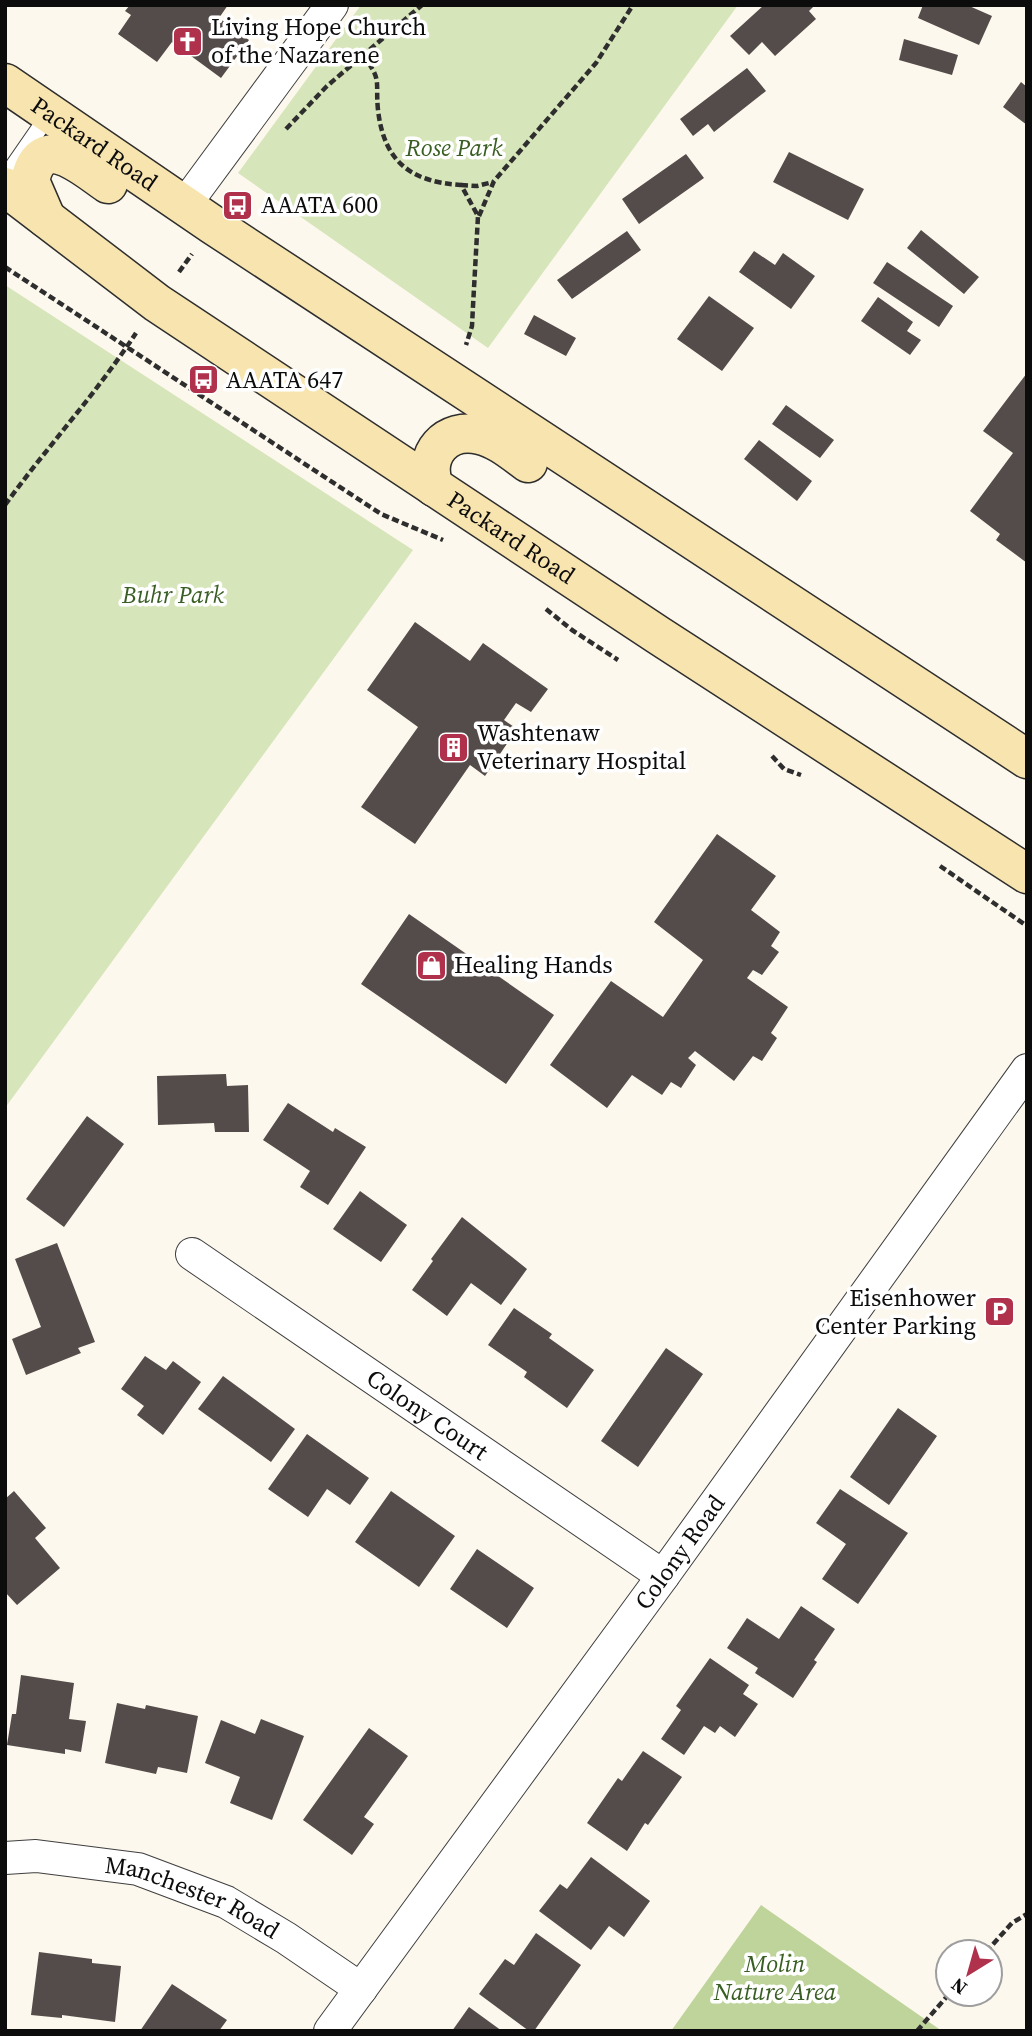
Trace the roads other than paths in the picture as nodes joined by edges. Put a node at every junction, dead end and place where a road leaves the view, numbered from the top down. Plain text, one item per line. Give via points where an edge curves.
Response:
1 (332, 5) edge
2 (5, 83) edge
3 (50, 113) junction
4 (5, 178) edge
5 (5, 187) edge
6 (184, 206) junction
7 (46, 218) junction
8 (409, 355) junction
9 (434, 487) junction
10 (748, 577) junction
11 (1027, 759) edge
12 (1027, 874) edge
13 (1027, 1070) edge
14 (192, 1254) dead end
15 (663, 1576) junction
16 (5, 1858) edge
17 (361, 1989) junction
18 (330, 2031) edge

1 - 6 street
2 - 3 main road, Packard Road
3 - 4 lane
3 - 6 main road, Packard Road
5 - 7 main road, Packard Road
6 - 8 main road, Packard Road
7 - 8 main road via 30,181 37,162 54,153 67,156 282,303 329,329
7 - 9 main road, Packard Road via 157,303
8 - 10 main road, Packard Road
9 - 10 main road via 429,468 444,441 460,434 480,434 649,542
9 - 12 main road, Packard Road
10 - 11 main road, Packard Road
13 - 15 street, Colony Road
14 - 15 street, Colony Court
15 - 17 street, Colony Road
16 - 17 street, Manchester Road via 36,1856 138,1869 226,1902
17 - 18 street, Colony Road

